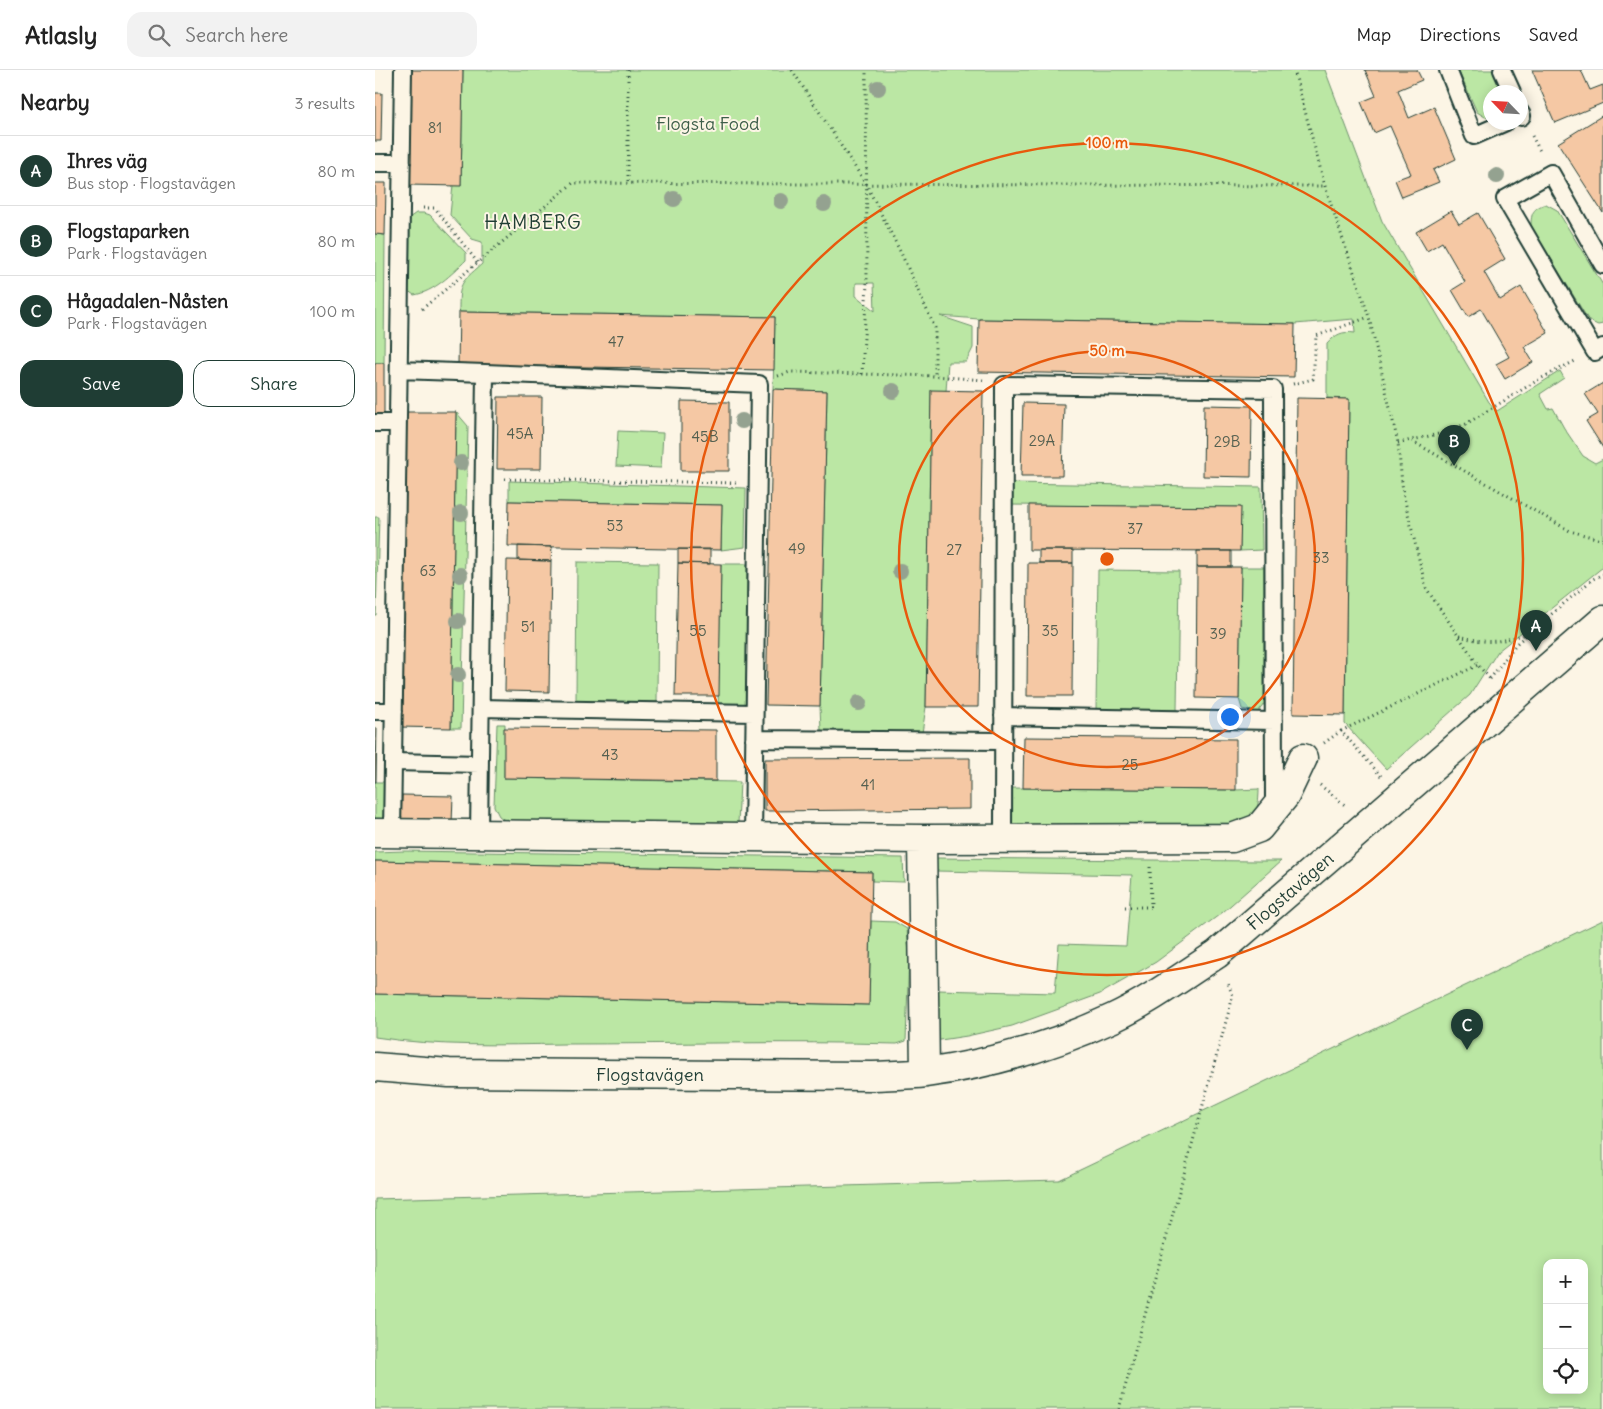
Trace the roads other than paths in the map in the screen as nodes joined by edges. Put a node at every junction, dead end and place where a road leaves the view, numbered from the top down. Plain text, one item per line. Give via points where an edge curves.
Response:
1 (403, 70) edge
2 (1447, 70) edge
3 (1502, 70) edge
4 (1508, 85) edge
5 (1488, 130) edge
6 (375, 163) edge
7 (402, 163) junction
8 (1603, 265) edge
9 (1599, 349) edge
10 (399, 370) junction
11 (485, 373) junction
12 (375, 423) edge
13 (398, 423) junction
14 (1603, 620) edge
15 (481, 708) junction
16 (375, 711) edge
17 (394, 711) junction
18 (754, 714) junction
19 (1003, 716) junction
20 (1274, 721) junction
21 (754, 739) junction
22 (1003, 741) junction
23 (1303, 758) road end
24 (393, 762) junction
25 (480, 764) junction
26 (1274, 809) junction
27 (384, 833) edge
28 (479, 834) junction
29 (753, 837) junction
30 (922, 839) junction
31 (1003, 839) junction
32 (375, 1067) edge
33 (925, 1073) junction

1 - 7 lane
2 - 5 lane via 1475,136
3 - 4 lane
6 - 7 lane
7 - 10 lane
8 - 9 lane via 1551,174 1505,199
10 - 11 lane
10 - 13 lane
11 - 15 lane
11 - 18 lane via 759,384
12 - 13 lane
13 - 17 lane
14 - 33 street, Flogstavägen via 1217,954 1168,987 1113,1018 1050,1043 981,1063
15 - 18 lane
15 - 25 lane
16 - 17 lane
17 - 24 lane
18 - 21 lane
19 - 20 lane
19 - 20 lane via 1004,385 1273,389
19 - 22 lane
20 - 26 lane
21 - 22 lane
21 - 29 lane
22 - 31 lane
23 - 26 street via 1285,796
24 - 25 lane
24 - 27 lane
25 - 28 lane
26 - 31 street via 1259,828 1232,838
27 - 28 street
28 - 29 street
29 - 30 street
30 - 31 street
30 - 33 street
32 - 33 street, Flogstavägen via 459,1073 873,1076

